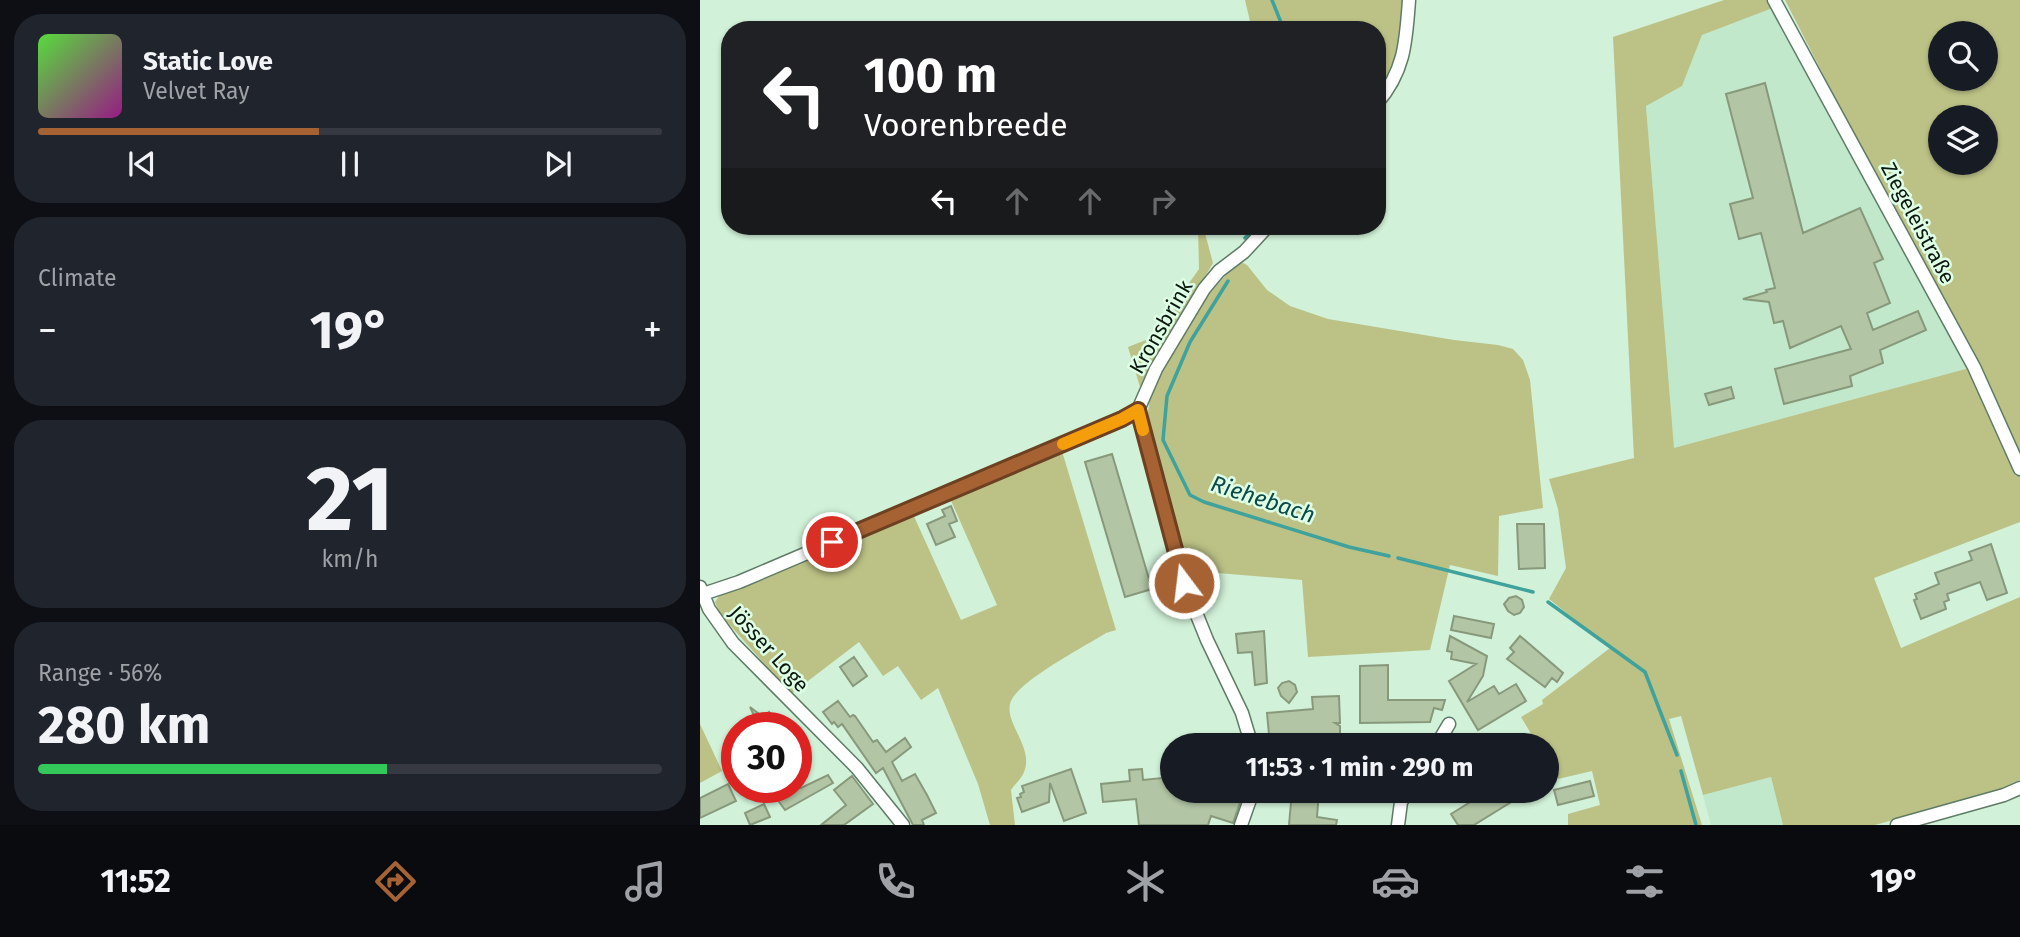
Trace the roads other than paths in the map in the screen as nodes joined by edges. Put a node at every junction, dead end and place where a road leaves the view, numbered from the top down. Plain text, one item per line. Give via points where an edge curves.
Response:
1 (1409, 0) edge
2 (1774, 0) edge
3 (1386, 93) edge
4 (1260, 235) edge
5 (1138, 410) junction
6 (2020, 469) edge
7 (701, 590) edge
8 (1449, 724) dead end
9 (1248, 733) edge
10 (1444, 733) edge
11 (2020, 788) edge
12 (1249, 803) edge
13 (1401, 803) edge
14 (903, 825) edge
15 (1241, 825) edge
16 (1398, 825) edge
17 (1897, 825) edge

1 - 3 street via 1400,68
2 - 6 street, Ziegeleistraße via 1974,367
4 - 5 street, Kronsbrink via 1204,289 1156,369
5 - 7 street via 739,582
5 - 9 street via 1184,583
7 - 14 street, Jösser Loge via 733,643 857,768
8 - 10 street
11 - 17 street
12 - 15 street
13 - 16 street

